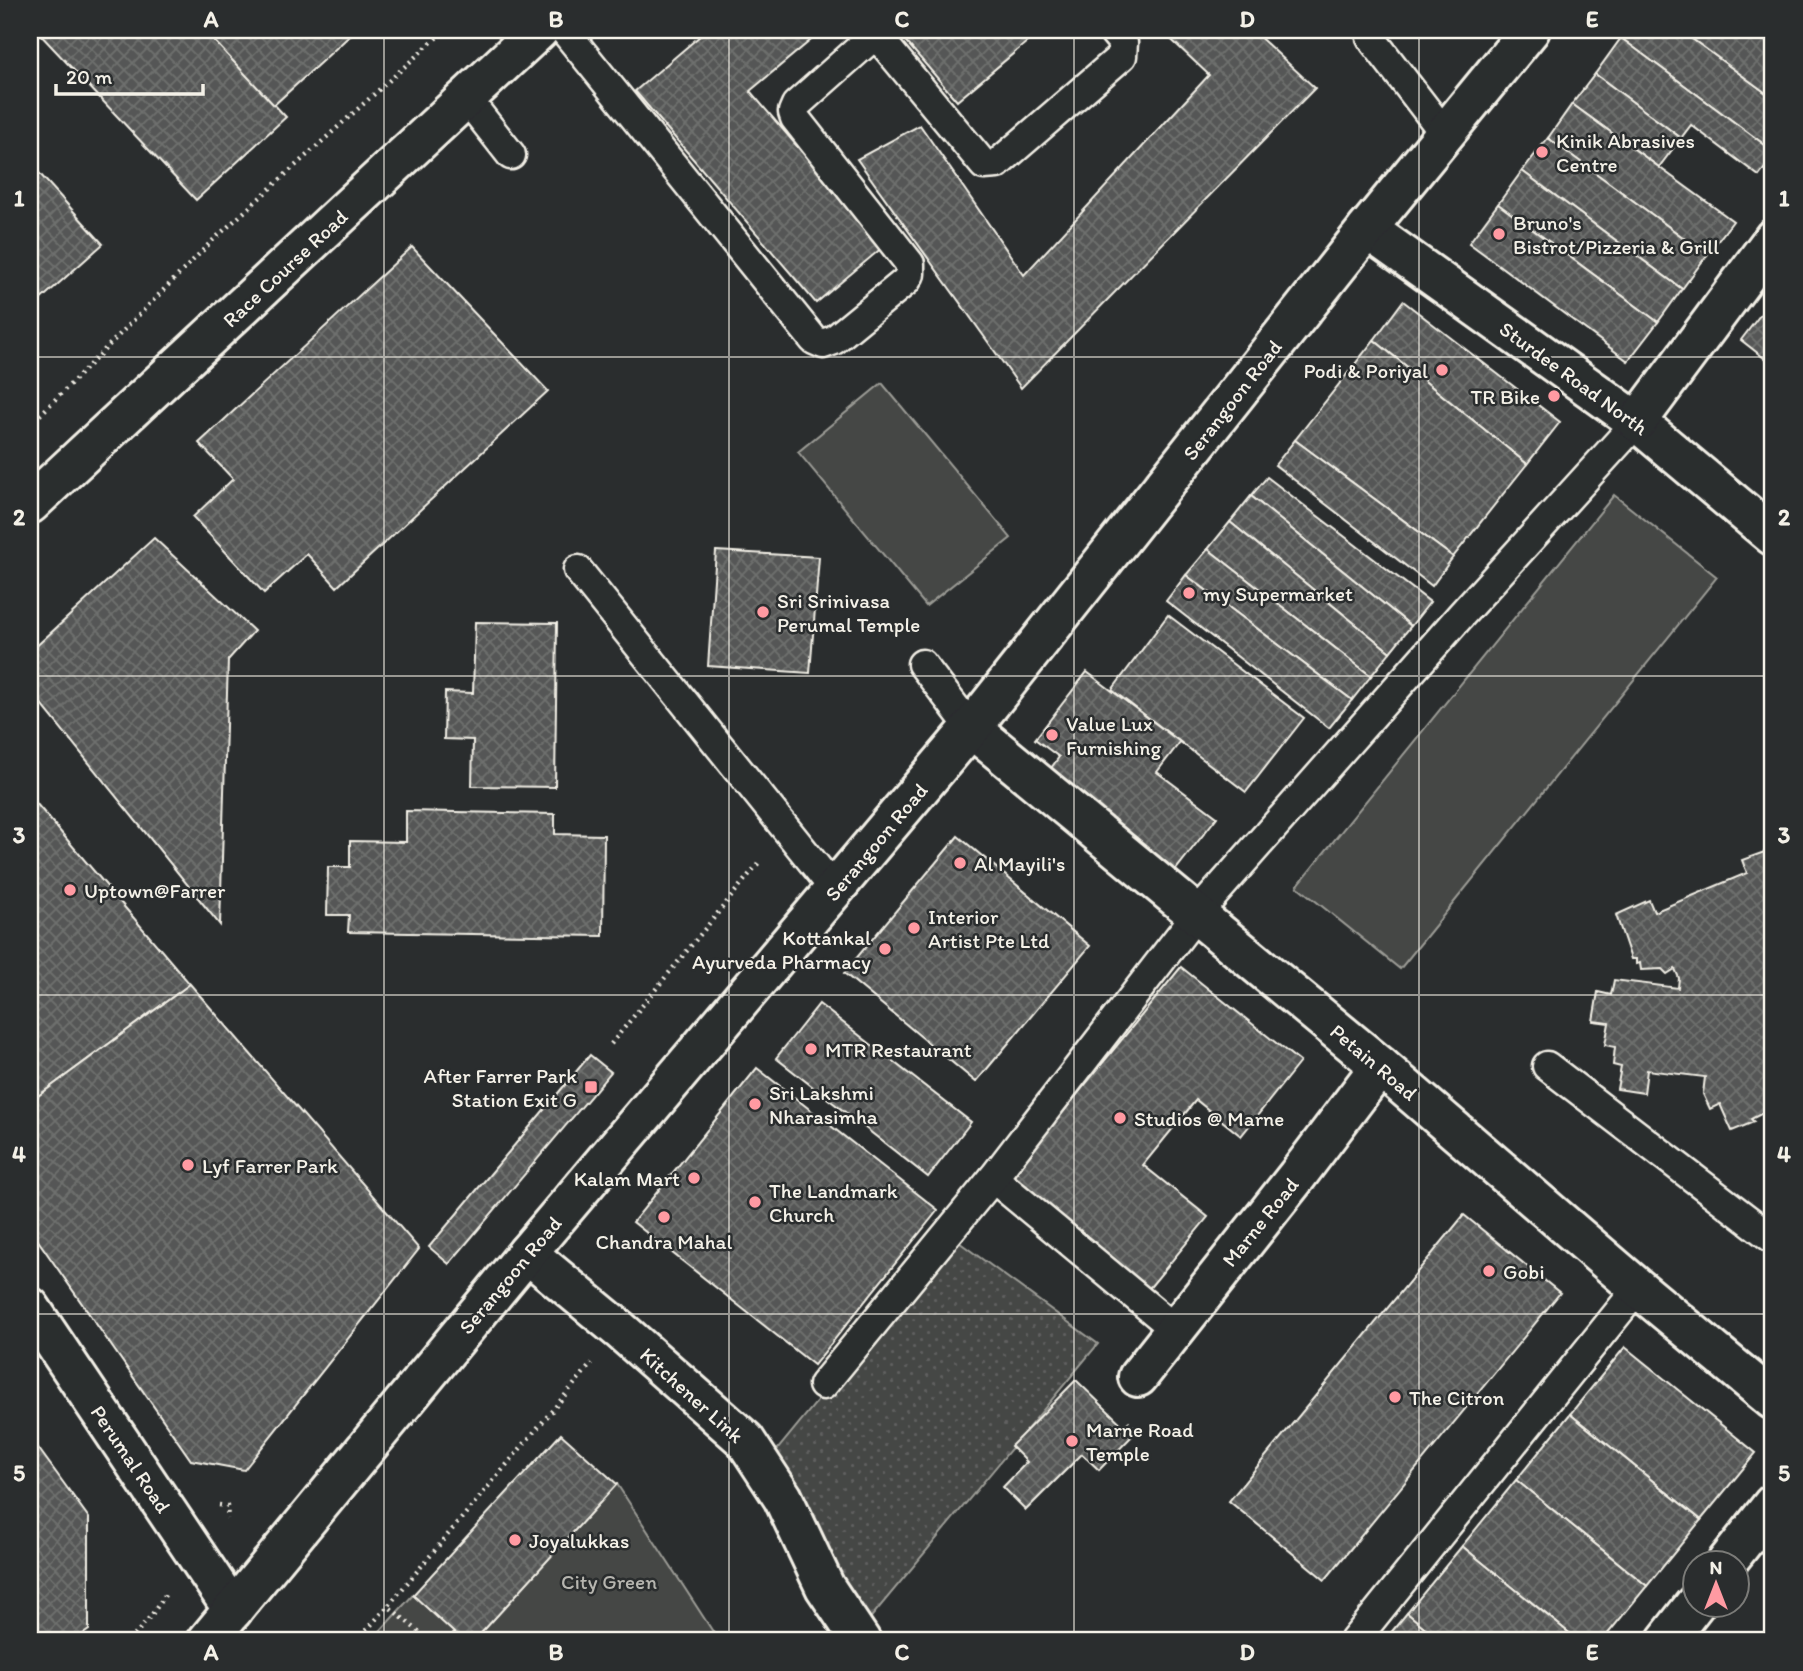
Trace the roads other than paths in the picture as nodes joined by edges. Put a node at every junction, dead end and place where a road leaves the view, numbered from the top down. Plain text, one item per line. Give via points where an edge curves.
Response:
1 (539, 30) edge
2 (564, 30) edge
3 (1112, 30) edge
4 (1530, 30) edge
5 (1370, 32) edge
6 (467, 99) junction
7 (1445, 134) junction
8 (511, 155) dead end
9 (1367, 229) junction
10 (1773, 239) edge
11 (1636, 422) junction
12 (30, 504) edge
13 (1773, 536) edge
14 (578, 570) dead end
15 (922, 664) dead end
16 (971, 728) junction
17 (835, 890) junction
18 (1196, 915) junction
19 (1380, 1066) junction
20 (1547, 1066) dead end
21 (993, 1178) junction
22 (1773, 1239) edge
23 (527, 1253) junction
24 (1638, 1289) junction
25 (30, 1307) edge
26 (1175, 1329) junction
27 (1138, 1377) dead end
28 (823, 1385) dead end
29 (1773, 1400) edge
30 (1773, 1504) edge
31 (1739, 1548) edge
32 (233, 1610) junction
33 (1685, 1618) edge
34 (207, 1641) edge
35 (861, 1641) edge
36 (1354, 1641) edge
37 (1666, 1641) edge

1 - 6 street, Race Course Road
2 - 3 lane via 814,340 823,344 906,281 910,264 795,118 796,105 868,41 875,40 883,43 985,165 997,164 1122,56 1123,43
4 - 7 street, Serangoon Road
5 - 7 lane
6 - 8 lane
6 - 12 street, Race Course Road
7 - 9 street, Serangoon Road
9 - 11 street, Sturdee Road North
9 - 16 street, Serangoon Road
10 - 11 street
11 - 13 street, Sturdee Road North
11 - 18 lane
14 - 17 lane
15 - 16 lane
16 - 17 street, Serangoon Road
16 - 18 street, Petain Road
17 - 23 street, Serangoon Road
18 - 19 street, Petain Road
18 - 21 lane
19 - 24 street, Petain Road
19 - 26 street, Marne Road
20 - 22 lane
21 - 26 lane
21 - 28 lane
23 - 32 street, Serangoon Road
23 - 35 street, Kitchener Link via 745,1440 783,1498 825,1587
24 - 29 street, Petain Road
24 - 36 lane
25 - 32 street, Perumal Road
26 - 27 street, Marne Road
30 - 31 street
32 - 34 street, Serangoon Road
33 - 37 street

